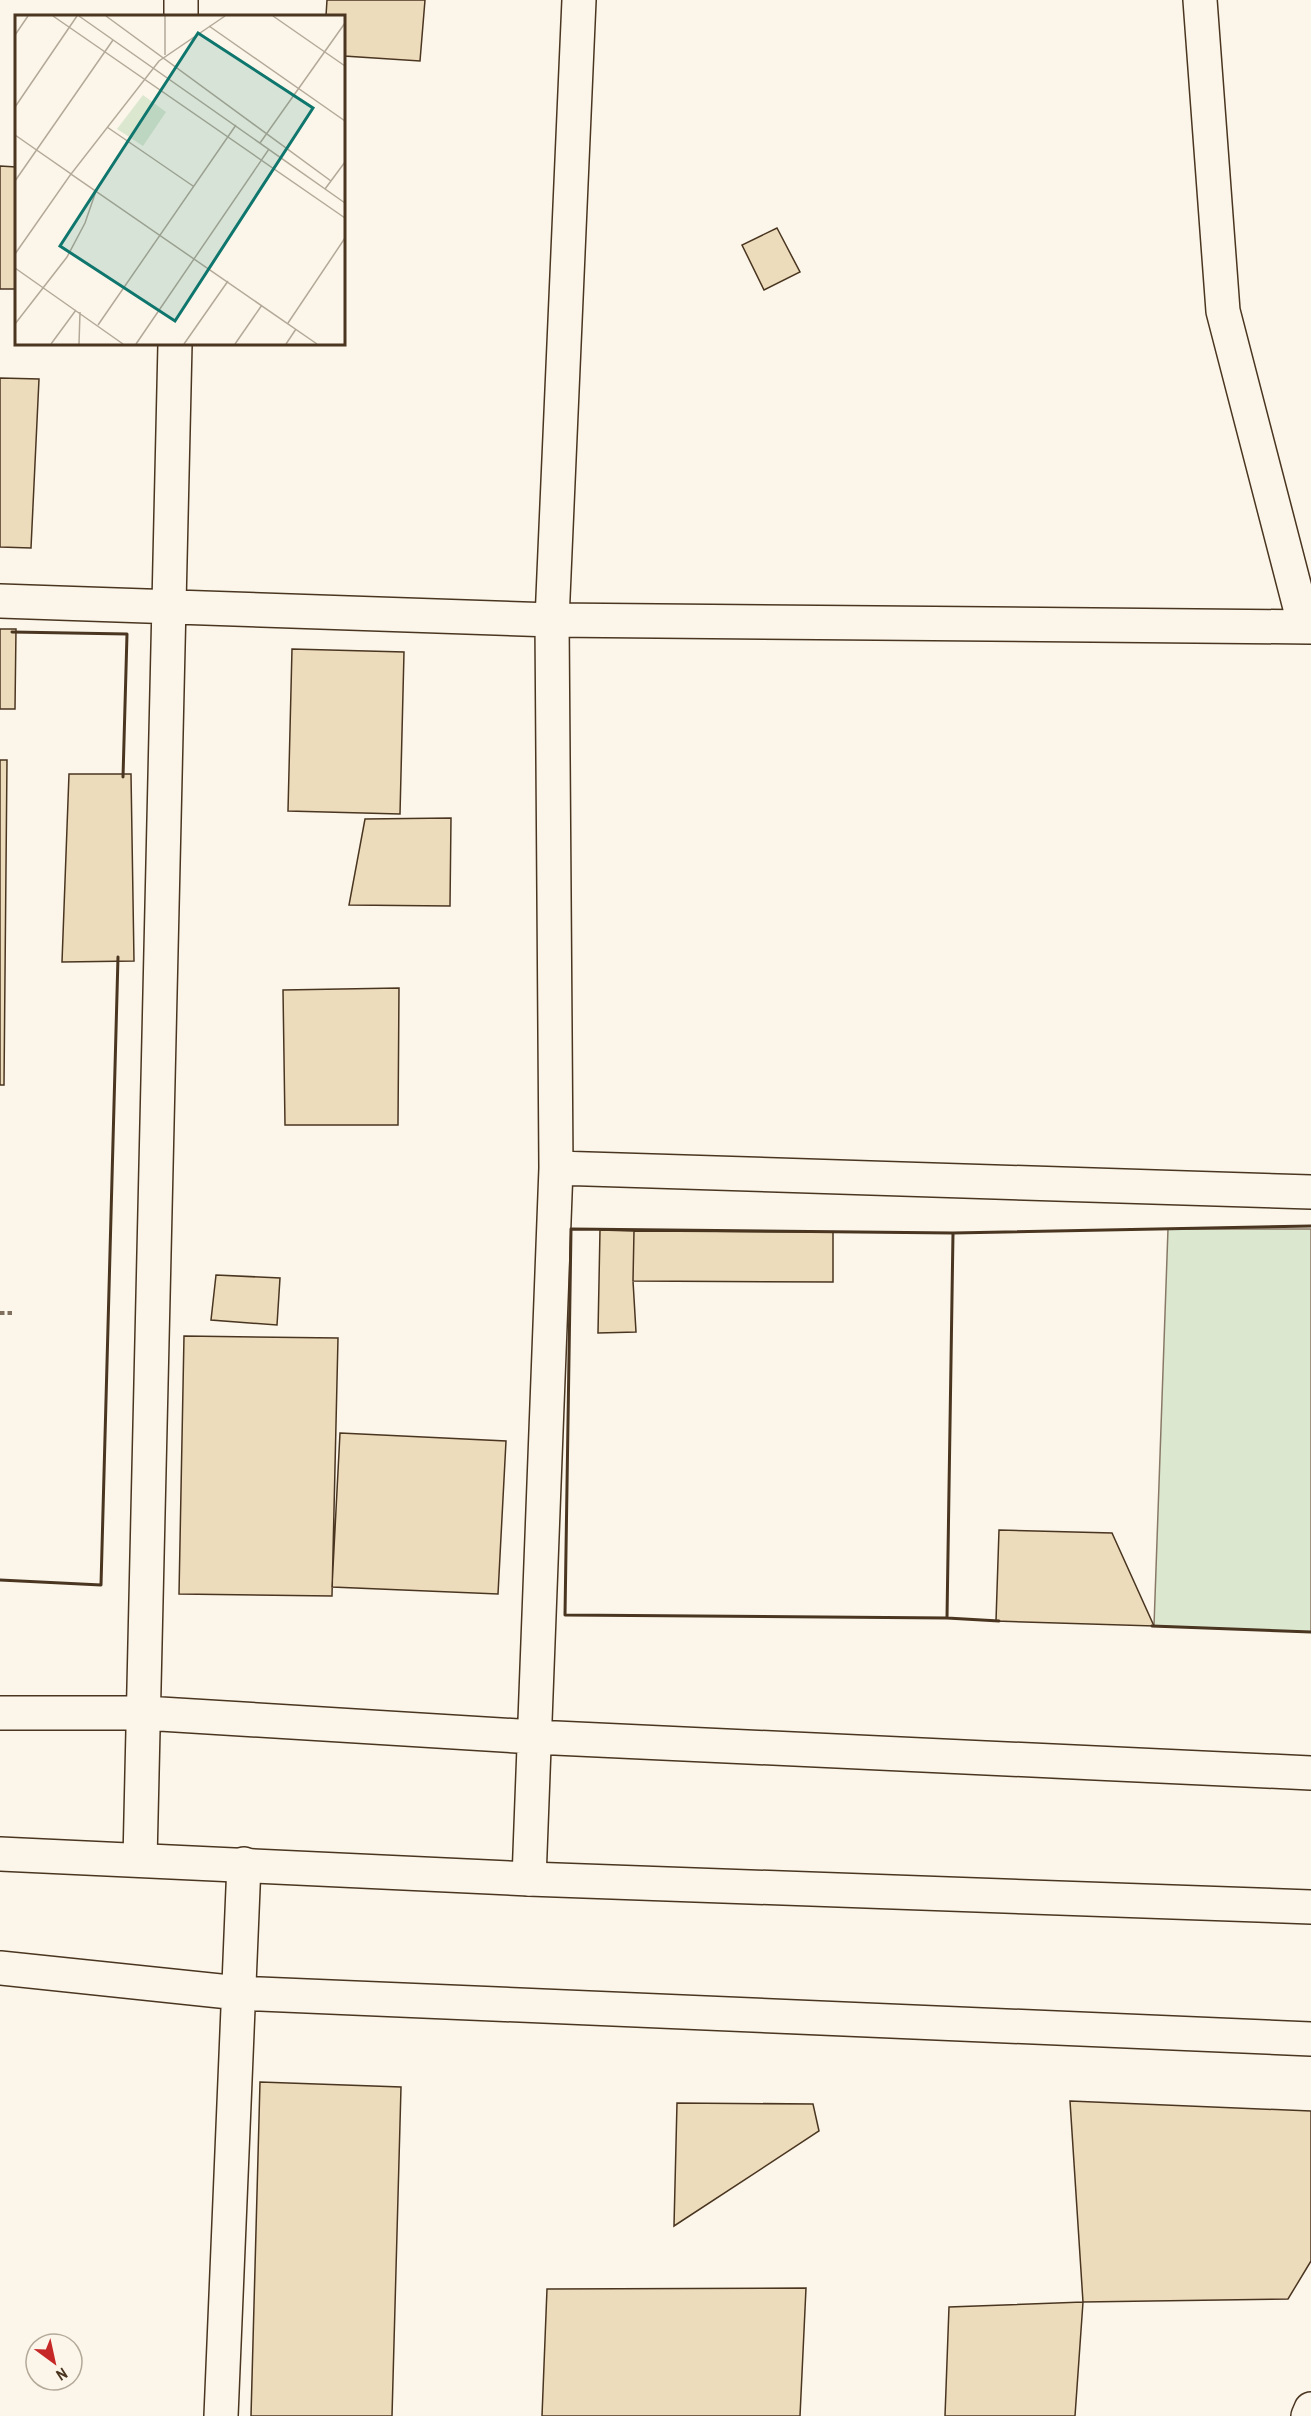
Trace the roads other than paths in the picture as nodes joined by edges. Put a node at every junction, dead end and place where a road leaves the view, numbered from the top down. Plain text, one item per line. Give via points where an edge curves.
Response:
1 (579, 0) edge
2 (1200, 0) edge
3 (175, 345) edge
4 (0, 602) edge
5 (170, 608) junction
6 (552, 620) junction
7 (1308, 627) edge
8 (556, 1168) junction
9 (1311, 1192) edge
10 (0, 1713) edge
11 (144, 1713) junction
12 (534, 1737) junction
13 (1311, 1773) edge
14 (0, 1854) edge
15 (140, 1860) junction
16 (244, 1864) junction
17 (529, 1879) junction
18 (1311, 1907) edge
19 (0, 1968) edge
20 (239, 1993) junction
21 (1311, 2039) edge
22 (1311, 2409) edge
23 (221, 2416) edge
24 (1308, 2416) edge

1 - 6 street
2 - 7 street via 1224,311
3 - 5 street
4 - 5 street
5 - 6 street
5 - 11 street
6 - 7 street
6 - 8 street
8 - 9 street
8 - 12 street
10 - 11 street
11 - 12 street
11 - 15 street
12 - 13 street
12 - 17 street
14 - 15 street
15 - 16 street
16 - 17 street
16 - 20 street
17 - 18 street
19 - 20 street
20 - 21 street
20 - 23 street
22 - 24 street

